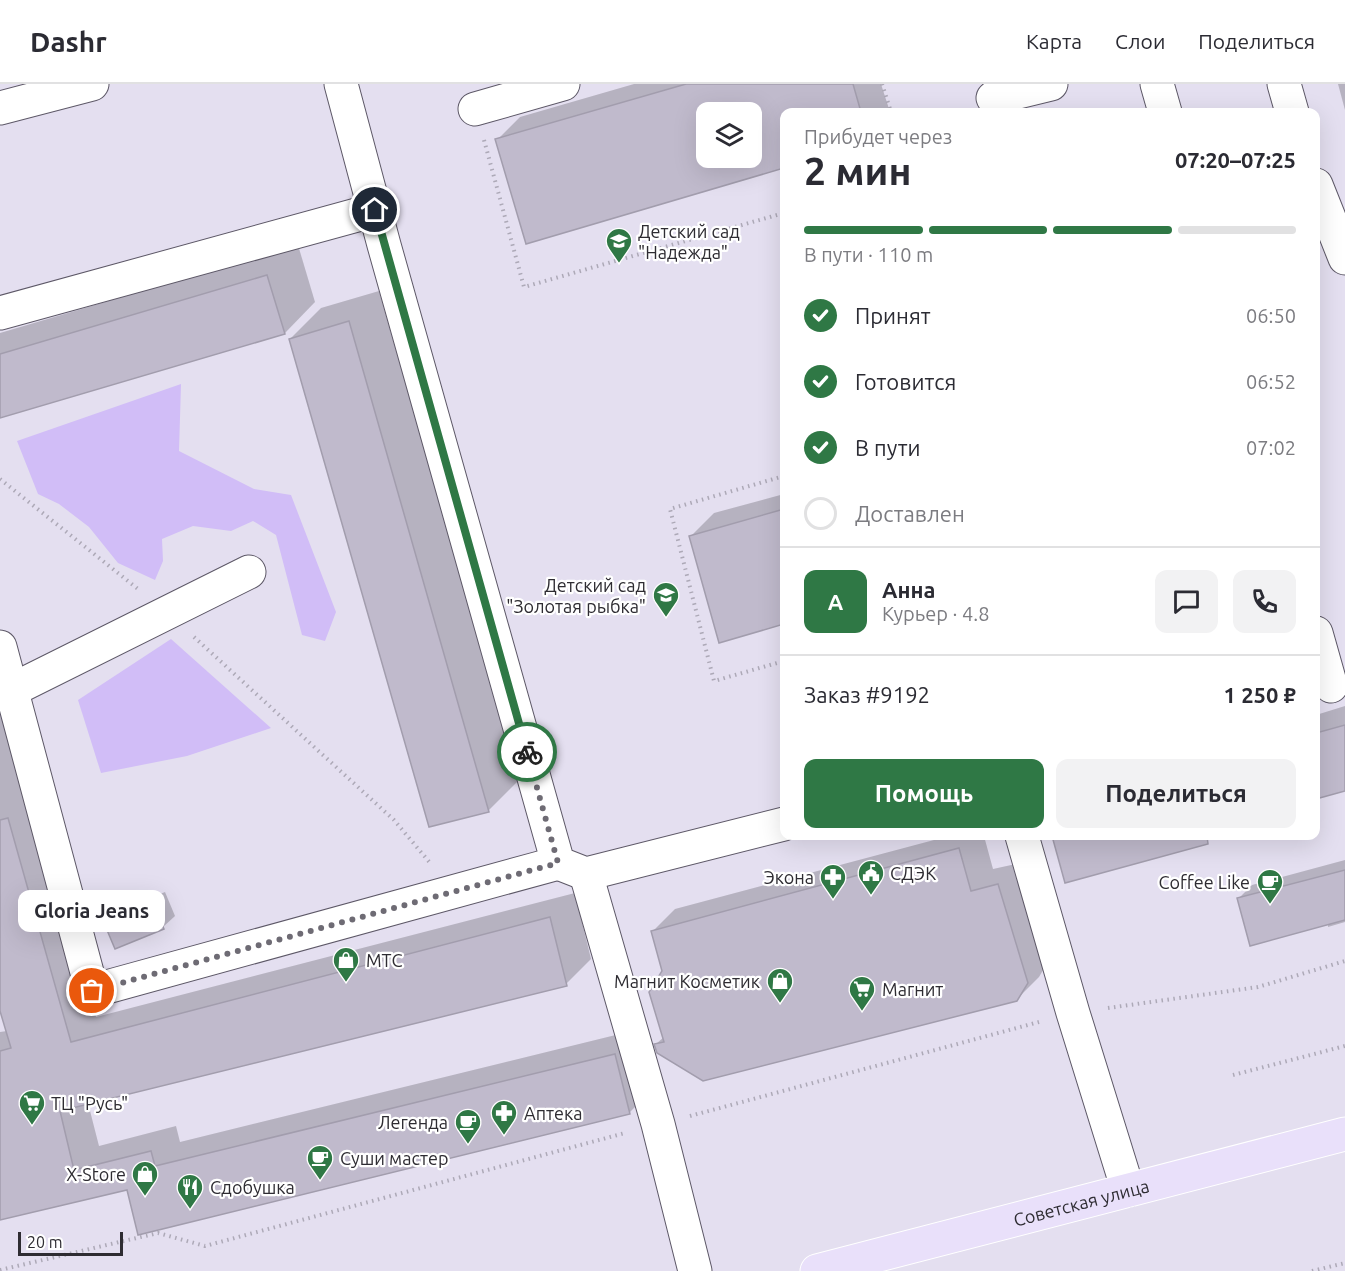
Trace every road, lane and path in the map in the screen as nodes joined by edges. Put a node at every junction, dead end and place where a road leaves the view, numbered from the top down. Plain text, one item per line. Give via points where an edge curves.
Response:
1 (92, 84) edge
2 (341, 84) edge
3 (563, 84) edge
4 (882, 84) edge
5 (1157, 84) edge
6 (1284, 84) edge
7 (1041, 95) edge
8 (993, 98) dead end
9 (0, 108) edge
10 (890, 108) edge
11 (1164, 108) edge
12 (1291, 108) edge
13 (475, 109) joint
14 (1320, 195) edge
15 (375, 210) junction
16 (780, 214) edge
17 (1345, 258) edge
18 (0, 312) edge
19 (780, 477) edge
20 (0, 479) edge
21 (249, 572) dead end
22 (169, 614) junction
23 (0, 647) edge
24 (1320, 648) edge
25 (780, 662) edge
26 (1330, 686) edge
27 (12, 690) junction
28 (780, 825) edge
29 (1023, 840) edge
30 (572, 868) junction
31 (454, 892) junction
32 (1345, 1046) edge
33 (1233, 1075) dead end
34 (1345, 1134) edge
35 (1128, 1190) junction
36 (883, 1263) edge
37 (1345, 1263) edge
38 (695, 1271) edge
39 (817, 1271) edge
40 (1312, 1271) edge

1 - 9 street
2 - 15 street
3 - 13 street
4 - 10 path
5 - 11 street
6 - 12 street
7 - 8 street
13 - 16 path via 524,286
14 - 17 street
15 - 18 street
15 - 30 street
19 - 25 path via 670,509 714,681
20 - 22 path
21 - 22 street
22 - 27 street
22 - 31 path via 394,820
23 - 27 street
24 - 26 street
27 - 31 street via 92,991
28 - 30 street
29 - 35 street
30 - 31 street
30 - 38 street via 658,1124
32 - 33 path
34 - 35 main road, Советская улица
35 - 36 main road, Советская улица
36 - 39 main road, Советская улица
37 - 40 path

